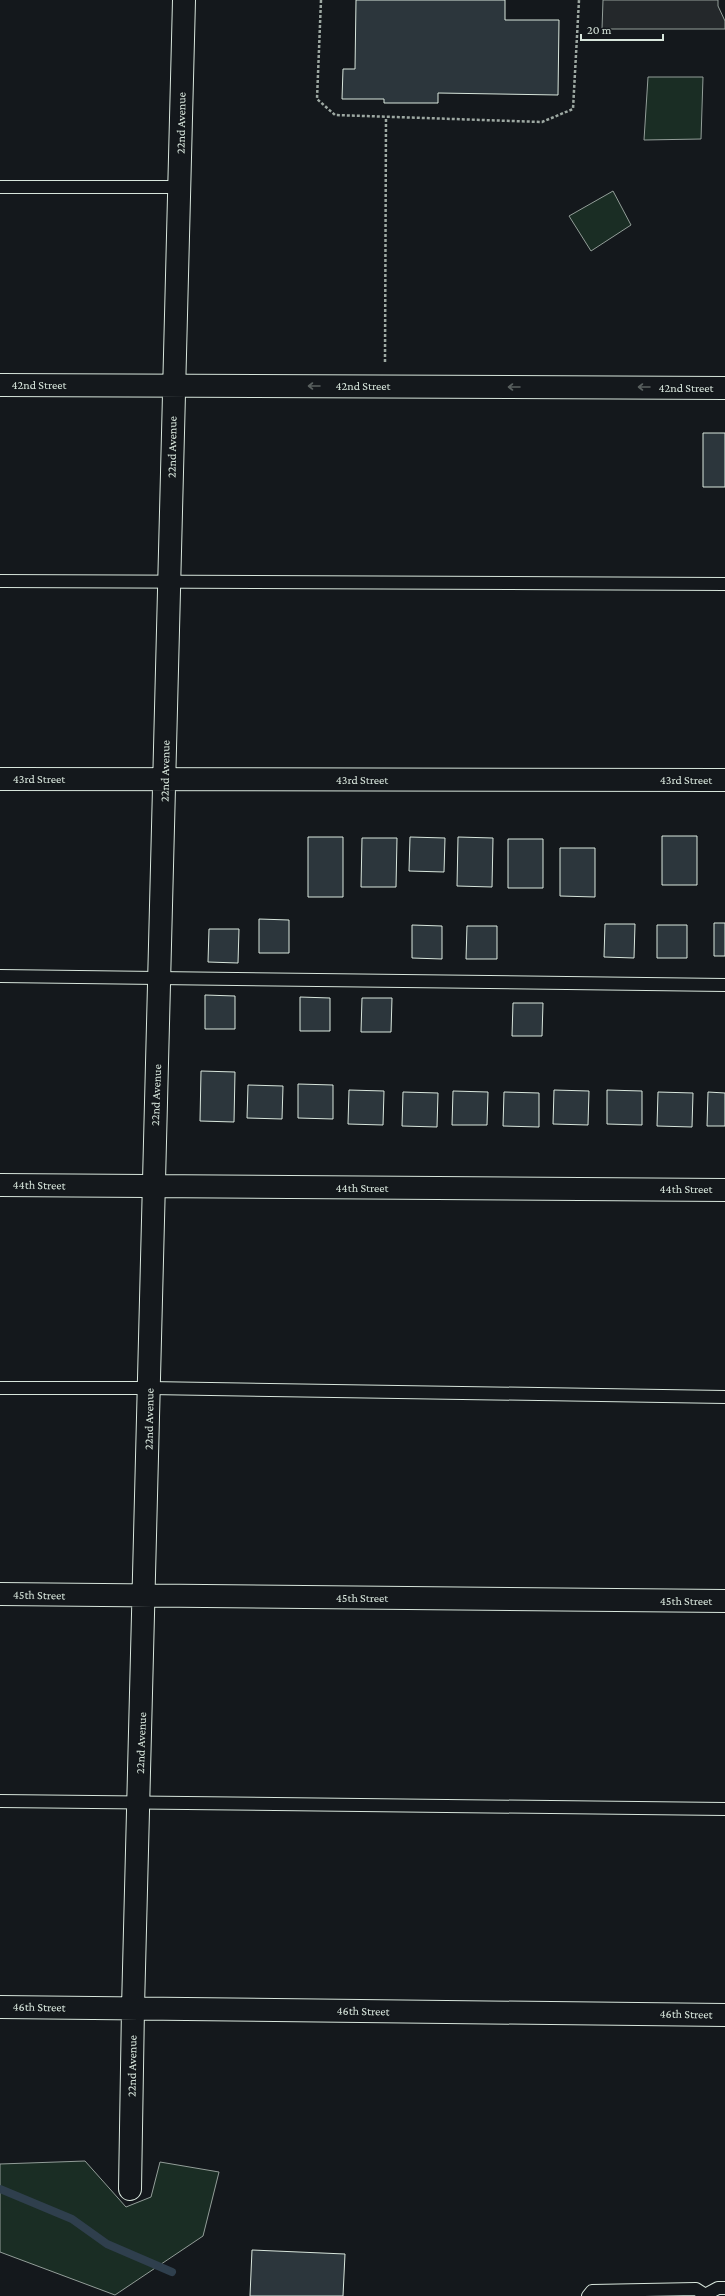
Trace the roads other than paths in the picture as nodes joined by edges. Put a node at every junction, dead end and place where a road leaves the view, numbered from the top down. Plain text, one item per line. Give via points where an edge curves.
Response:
1 (184, 0) edge
2 (0, 187) edge
3 (179, 187) junction
4 (0, 385) edge
5 (174, 385) junction
6 (725, 388) edge
7 (0, 581) edge
8 (169, 583) junction
9 (725, 584) edge
10 (0, 779) edge
11 (164, 779) junction
12 (725, 780) edge
13 (0, 976) edge
14 (159, 979) junction
15 (725, 984) edge
16 (0, 1185) edge
17 (153, 1187) junction
18 (725, 1190) edge
19 (0, 1388) edge
20 (150, 1388) junction
21 (725, 1397) edge
22 (0, 1594) edge
23 (145, 1596) junction
24 (725, 1601) edge
25 (0, 1801) edge
26 (139, 1804) junction
27 (725, 1809) edge
28 (0, 2007) edge
29 (133, 2008) junction
30 (725, 2014) edge
31 (130, 2190) dead end
32 (725, 2288) edge
33 (706, 2295) edge
34 (588, 2296) edge

1 - 3 street, 22nd Avenue
2 - 3 lane
3 - 5 street, 22nd Avenue
4 - 5 street, 42nd Street
6 -> 5 street, 42nd Street
5 - 8 street, 22nd Avenue
7 - 8 lane
8 - 9 lane
8 - 11 street, 22nd Avenue
10 - 11 street, 43rd Street
11 - 12 street, 43rd Street
11 - 14 street, 22nd Avenue
13 - 14 lane
14 - 15 lane
14 - 17 street, 22nd Avenue
16 - 17 street, 44th Street
17 - 18 street, 44th Street
17 - 20 street, 22nd Avenue
19 - 20 lane
20 - 21 lane
20 - 23 street, 22nd Avenue
22 - 23 street, 45th Street
23 - 24 street, 45th Street
23 - 26 street, 22nd Avenue
25 - 26 lane
26 - 27 lane
26 - 29 street, 22nd Avenue
28 - 29 street, 46th Street
29 - 30 street, 46th Street
29 - 31 street, 22nd Avenue
32 - 33 lane via 718,2288
33 - 34 lane via 696,2289 592,2291

